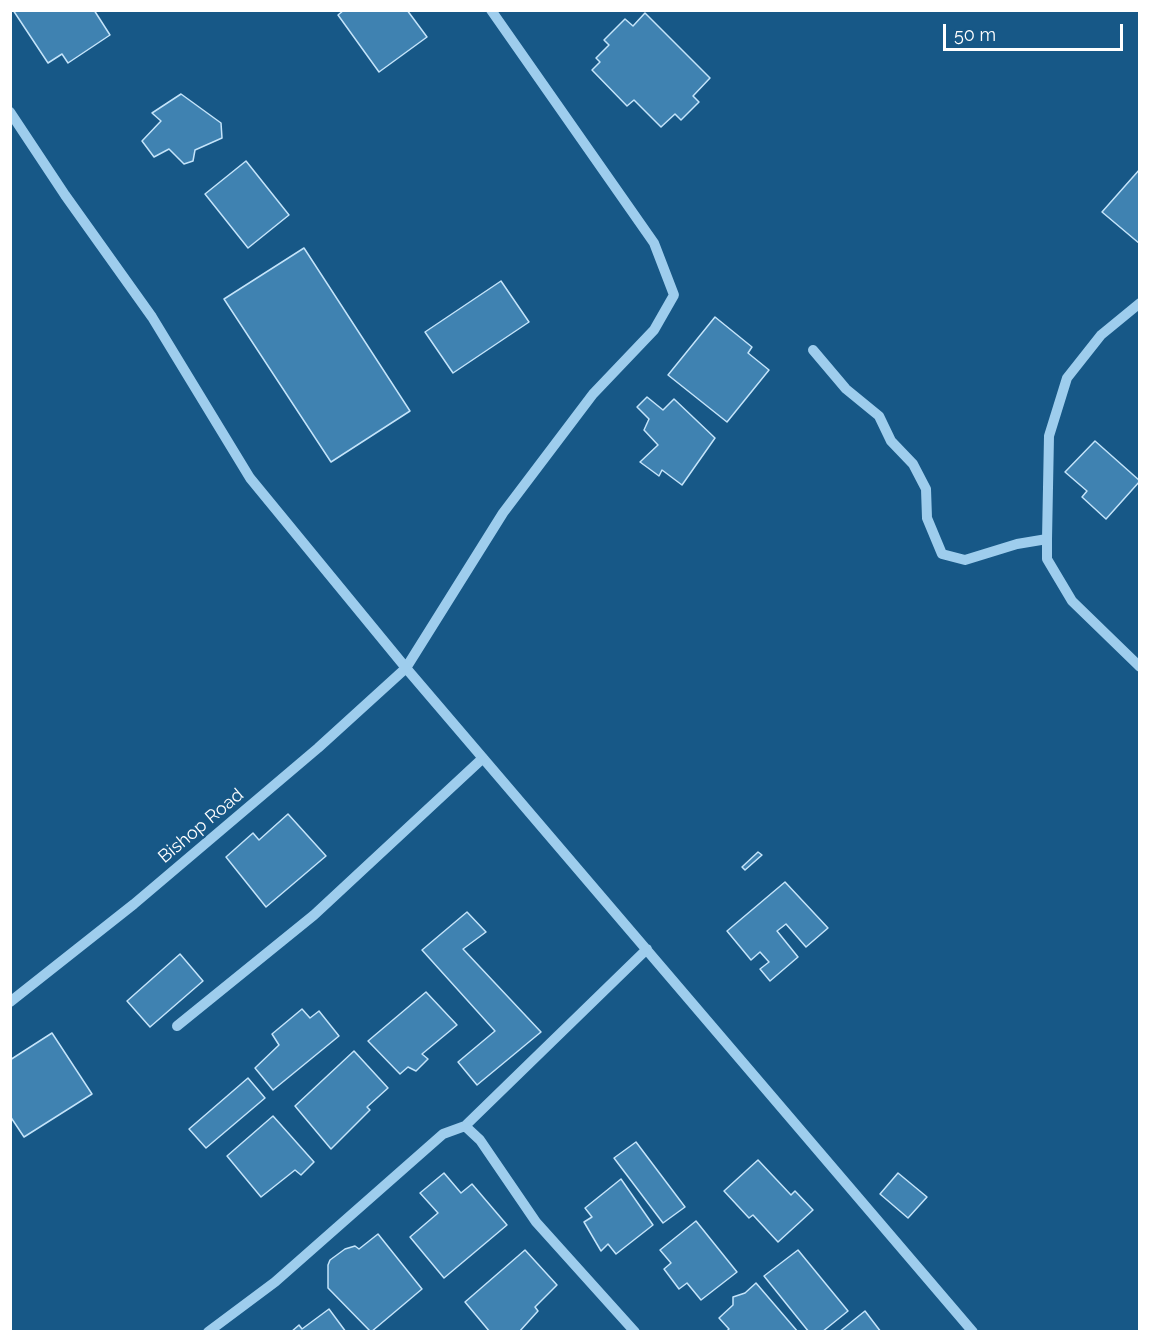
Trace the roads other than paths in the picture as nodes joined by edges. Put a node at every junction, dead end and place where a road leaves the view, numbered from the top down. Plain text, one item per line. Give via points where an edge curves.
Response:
1 (491, 10) edge
2 (10, 111) edge
3 (1140, 303) edge
4 (813, 350) dead end
5 (1047, 539) junction
6 (1140, 667) edge
7 (406, 668) junction
8 (483, 758) junction
9 (646, 949) junction
10 (10, 1002) edge
11 (177, 1026) dead end
12 (465, 1126) junction
13 (208, 1332) edge
14 (635, 1332) edge
15 (973, 1332) edge

1 - 7 street, Bishop Road via 654,243 674,295 654,330 593,394 503,513
2 - 7 street via 152,317 250,478
3 - 5 street via 1101,334 1067,378 1049,436
4 - 5 street via 846,389 879,416 891,441 913,464 926,489 927,518 942,554 965,560
5 - 6 street via 1047,559 1072,601
7 - 8 street
7 - 10 street, Bishop Road via 143,896
8 - 9 street
8 - 11 street via 314,915
9 - 12 street
9 - 15 street
12 - 13 street via 443,1134 275,1282
12 - 14 street via 480,1140 536,1222

